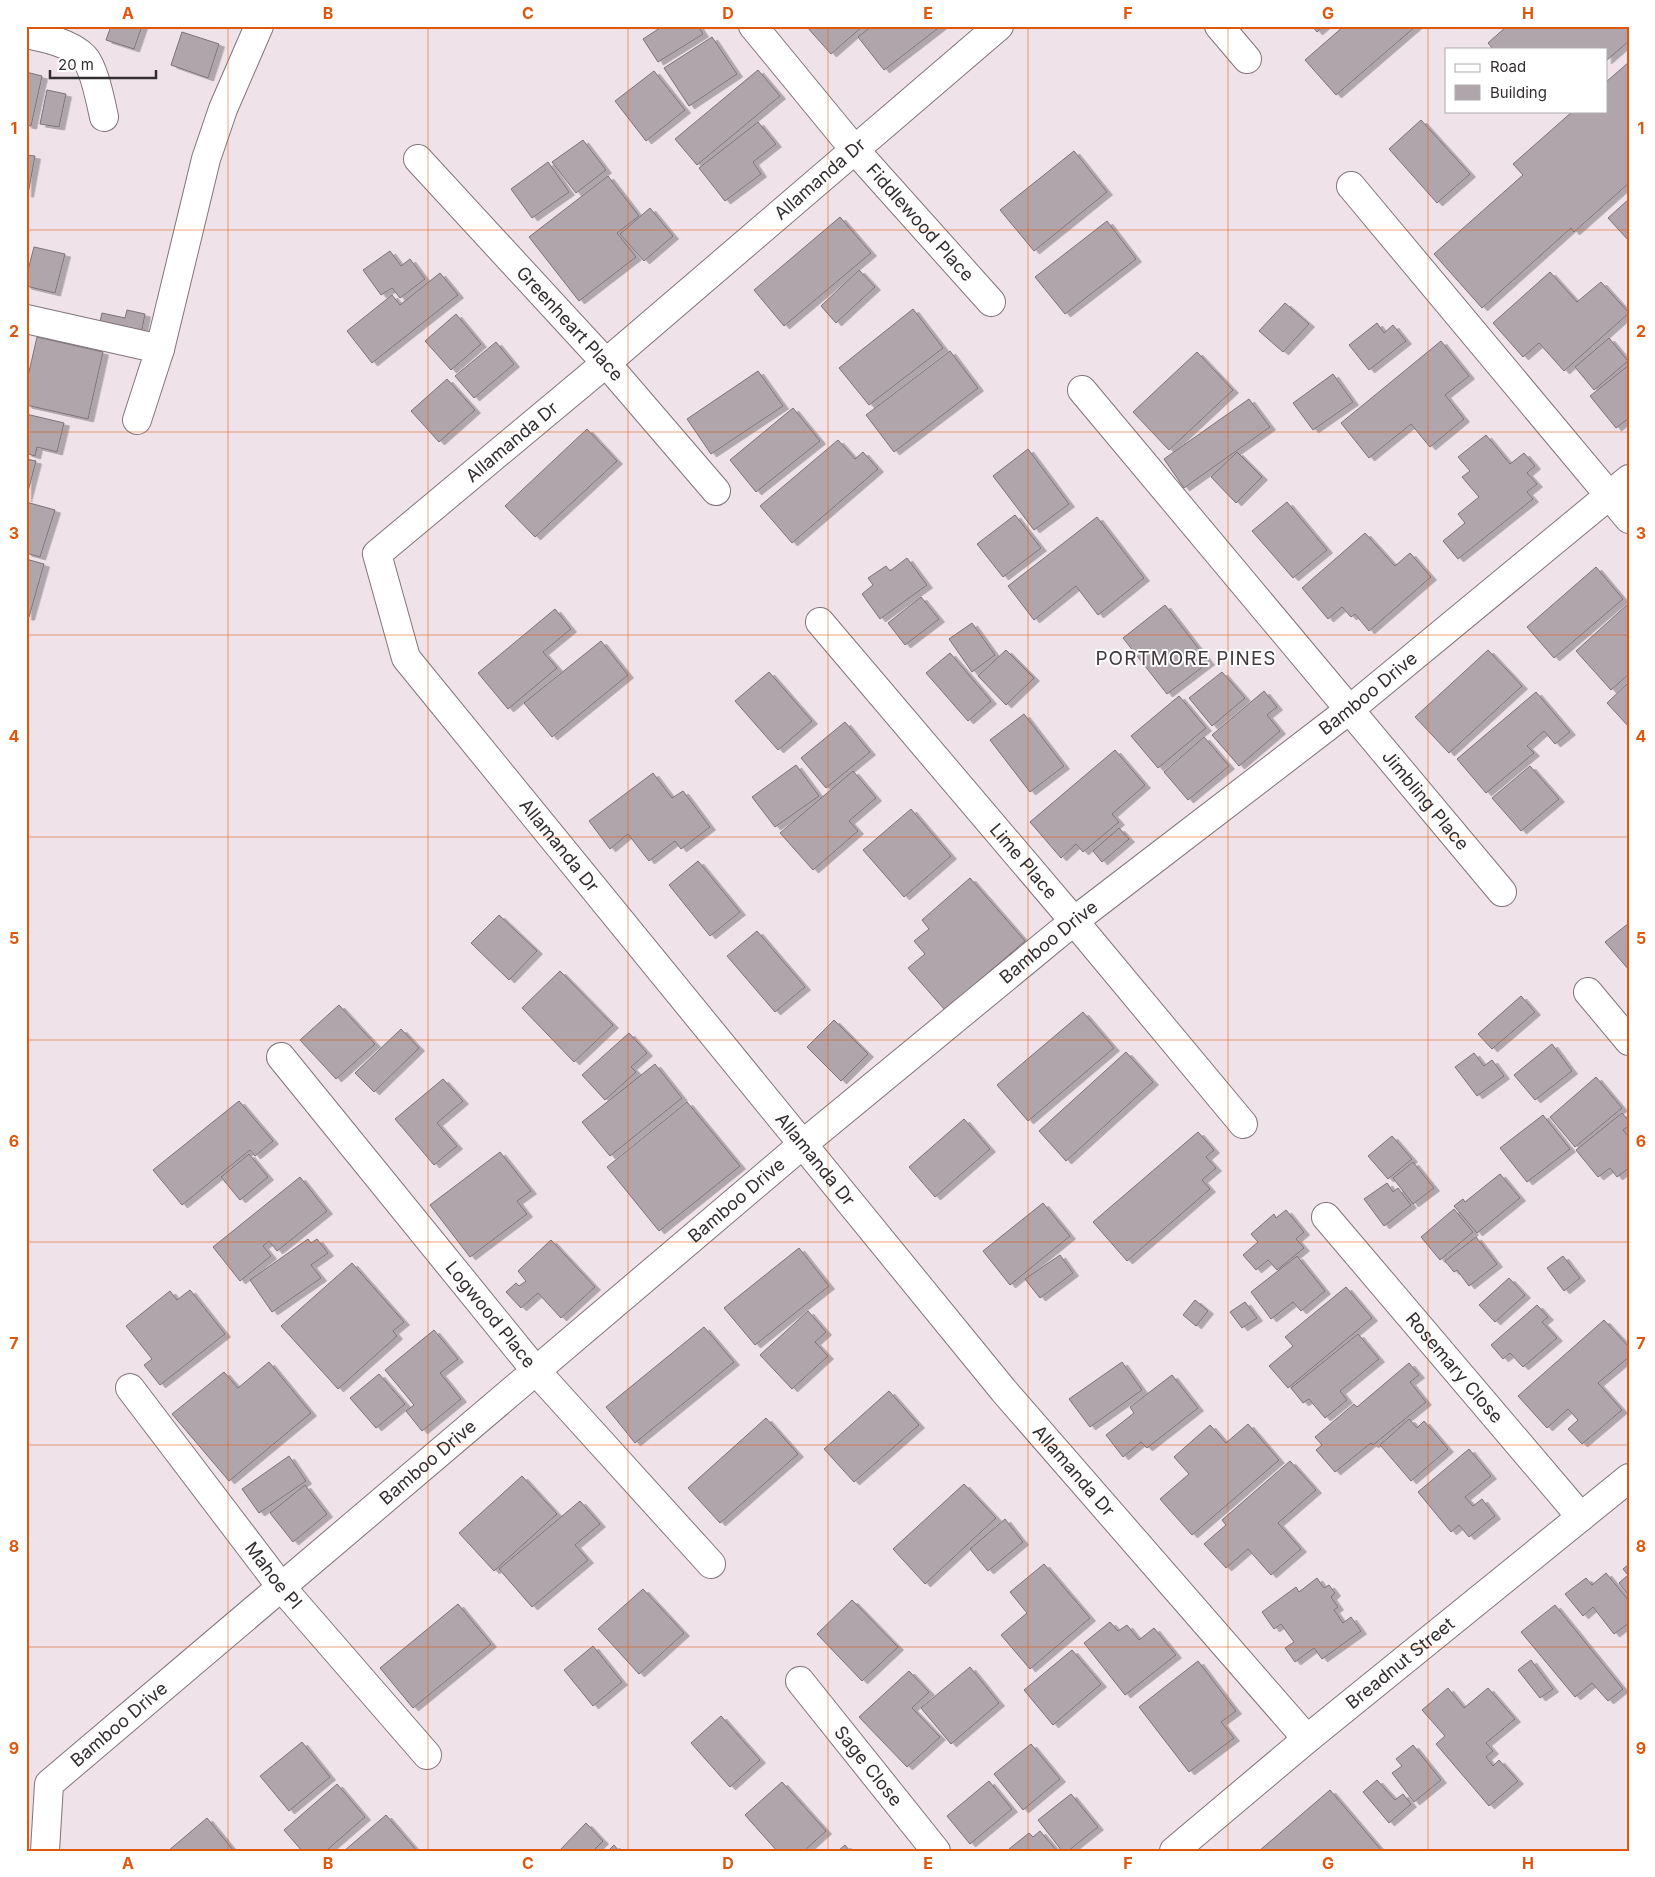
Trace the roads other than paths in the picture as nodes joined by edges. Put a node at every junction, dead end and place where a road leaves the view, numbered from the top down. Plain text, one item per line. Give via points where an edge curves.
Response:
1 (259, 26) edge
2 (753, 26) edge
3 (999, 26) edge
4 (1220, 26) edge
5 (26, 34) edge
6 (1246, 59) dead end
7 (104, 117) dead end
8 (854, 149) junction
9 (418, 159) dead end
10 (1350, 186) dead end
11 (991, 302) dead end
12 (26, 320) edge
13 (160, 349) junction
14 (606, 363) junction
15 (1082, 390) dead end
16 (137, 420) dead end
17 (1619, 488) edge
18 (716, 491) dead end
19 (1629, 519) edge
20 (820, 622) dead end
21 (1349, 710) junction
22 (1502, 892) dead end
23 (1074, 921) junction
24 (1588, 992) dead end
25 (1629, 1041) edge
26 (281, 1056) dead end
27 (1243, 1124) dead end
28 (802, 1144) junction
29 (1326, 1217) dead end
30 (536, 1371) junction
31 (130, 1388) dead end
32 (1629, 1478) edge
33 (1581, 1517) junction
34 (711, 1564) dead end
35 (282, 1588) junction
36 (800, 1681) dead end
37 (1307, 1739) junction
38 (427, 1754) dead end
39 (45, 1851) edge
40 (936, 1851) edge
41 (1174, 1851) edge

1 - 13 street via 223,109 206,159
2 - 8 street, Fiddlewood Place
3 - 8 street, Allamanda Dr
4 - 6 street
5 - 7 street via 70,47 86,59
8 - 11 street, Fiddlewood Place
8 - 14 street, Allamanda Dr
9 - 14 street, Greenheart Place
10 - 17 street
12 - 13 street
13 - 16 street
14 - 18 street, Greenheart Place
14 - 28 street, Allamanda Dr via 377,554 406,658
15 - 21 street, Jimbling Place
17 - 19 street
17 - 21 street, Bamboo Drive
20 - 23 street, Lime Place
21 - 22 street, Jimbling Place
21 - 23 street, Bamboo Drive
23 - 27 street, Lime Place
23 - 28 street, Bamboo Drive
24 - 25 street
26 - 30 street, Logwood Place
28 - 30 street, Bamboo Drive
28 - 37 street, Allamanda Dr via 1004,1392
29 - 33 street, Rosemary Close
30 - 34 street, Logwood Place
30 - 35 street, Bamboo Drive
31 - 35 street, Mahoe Pl
32 - 33 street, Breadnut Street
33 - 37 street, Breadnut Street
35 - 38 street, Mahoe Pl
35 - 39 street, Bamboo Drive via 50,1784
36 - 40 street, Sage Close
37 - 41 street, Breadnut Street

